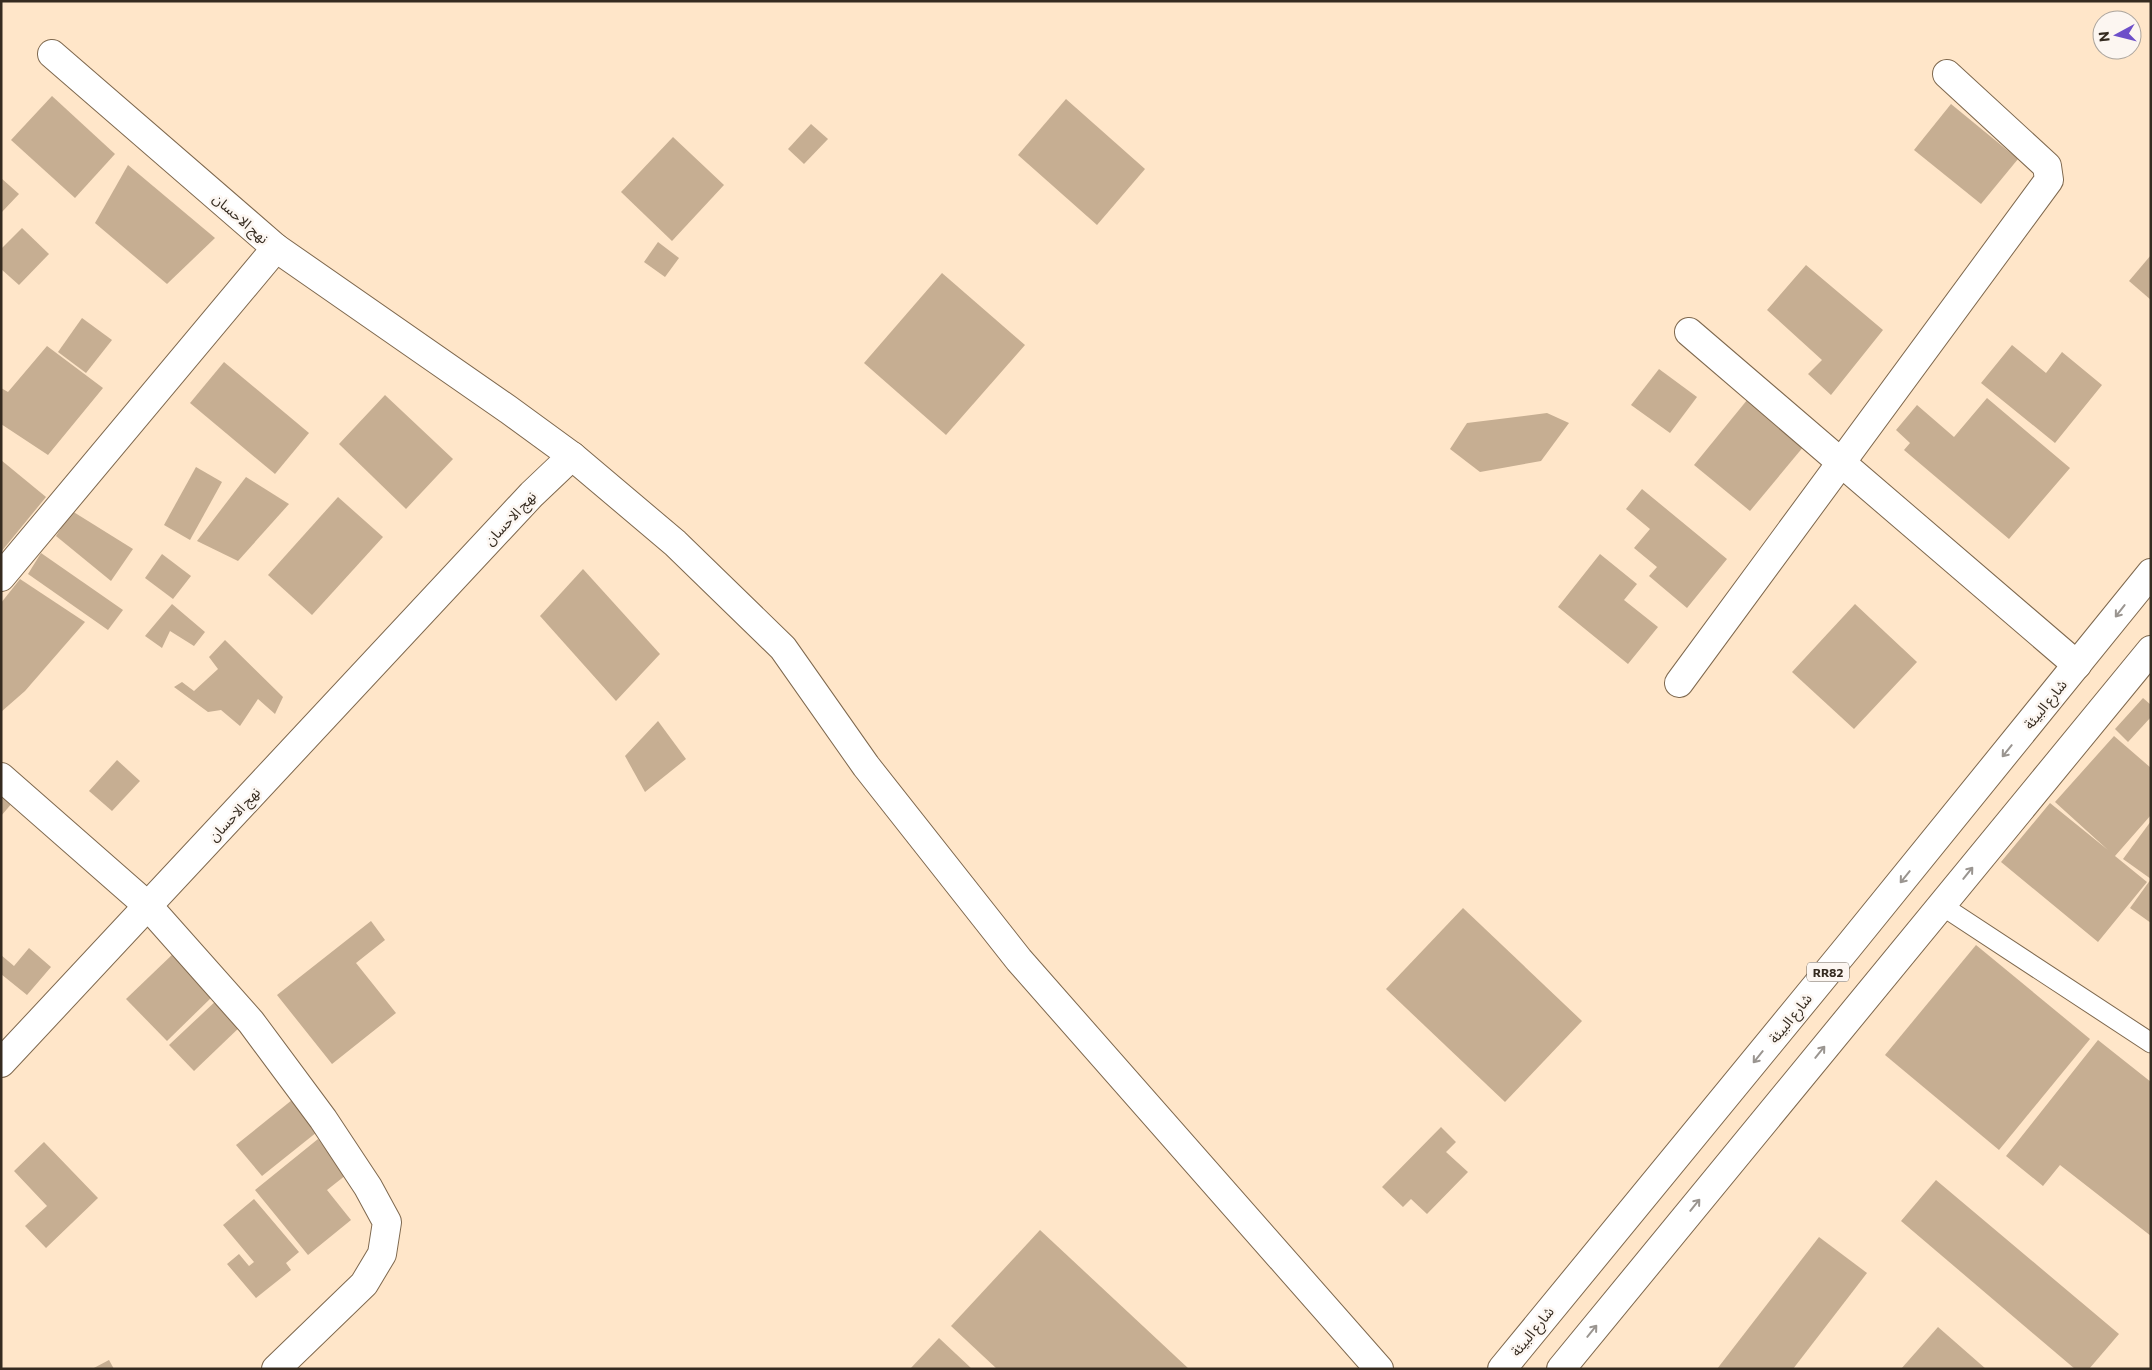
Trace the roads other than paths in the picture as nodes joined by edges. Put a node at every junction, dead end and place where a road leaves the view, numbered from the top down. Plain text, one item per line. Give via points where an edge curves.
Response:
1 (52, 54) dead end
2 (1947, 74) dead end
3 (276, 248) junction
4 (1689, 332) dead end
5 (572, 456) junction
6 (1841, 462) junction
7 (2151, 573) edge
8 (1, 577) edge
9 (2151, 650) edge
10 (2077, 666) junction
11 (1679, 682) dead end
12 (1, 778) edge
13 (1941, 905) junction
14 (148, 906) junction
15 (2151, 1043) edge
16 (1, 1063) edge
17 (276, 1369) edge
18 (1379, 1369) edge
19 (1502, 1369) edge
20 (1561, 1369) edge

1 - 3 main road, نهج الاحسان
2 - 6 main road via 2048,166 2049,180
3 - 5 main road, نهج الاحسان
3 - 8 main road
4 - 6 main road
5 - 14 main road, نهج الاحسان via 532,494
5 - 18 main road via 675,544 783,648 866,766 1019,960
6 - 10 main road
6 - 11 main road
7 -> 10 main road, شارع البيئة / RR82
13 -> 9 main road
10 -> 19 main road, شارع البيئة / RR82
12 - 14 main road
13 - 15 lane
20 -> 13 main road
14 - 16 main road, نهج الاحسان
14 - 17 main road via 251,1022 323,1119 387,1222 382,1254 364,1284

